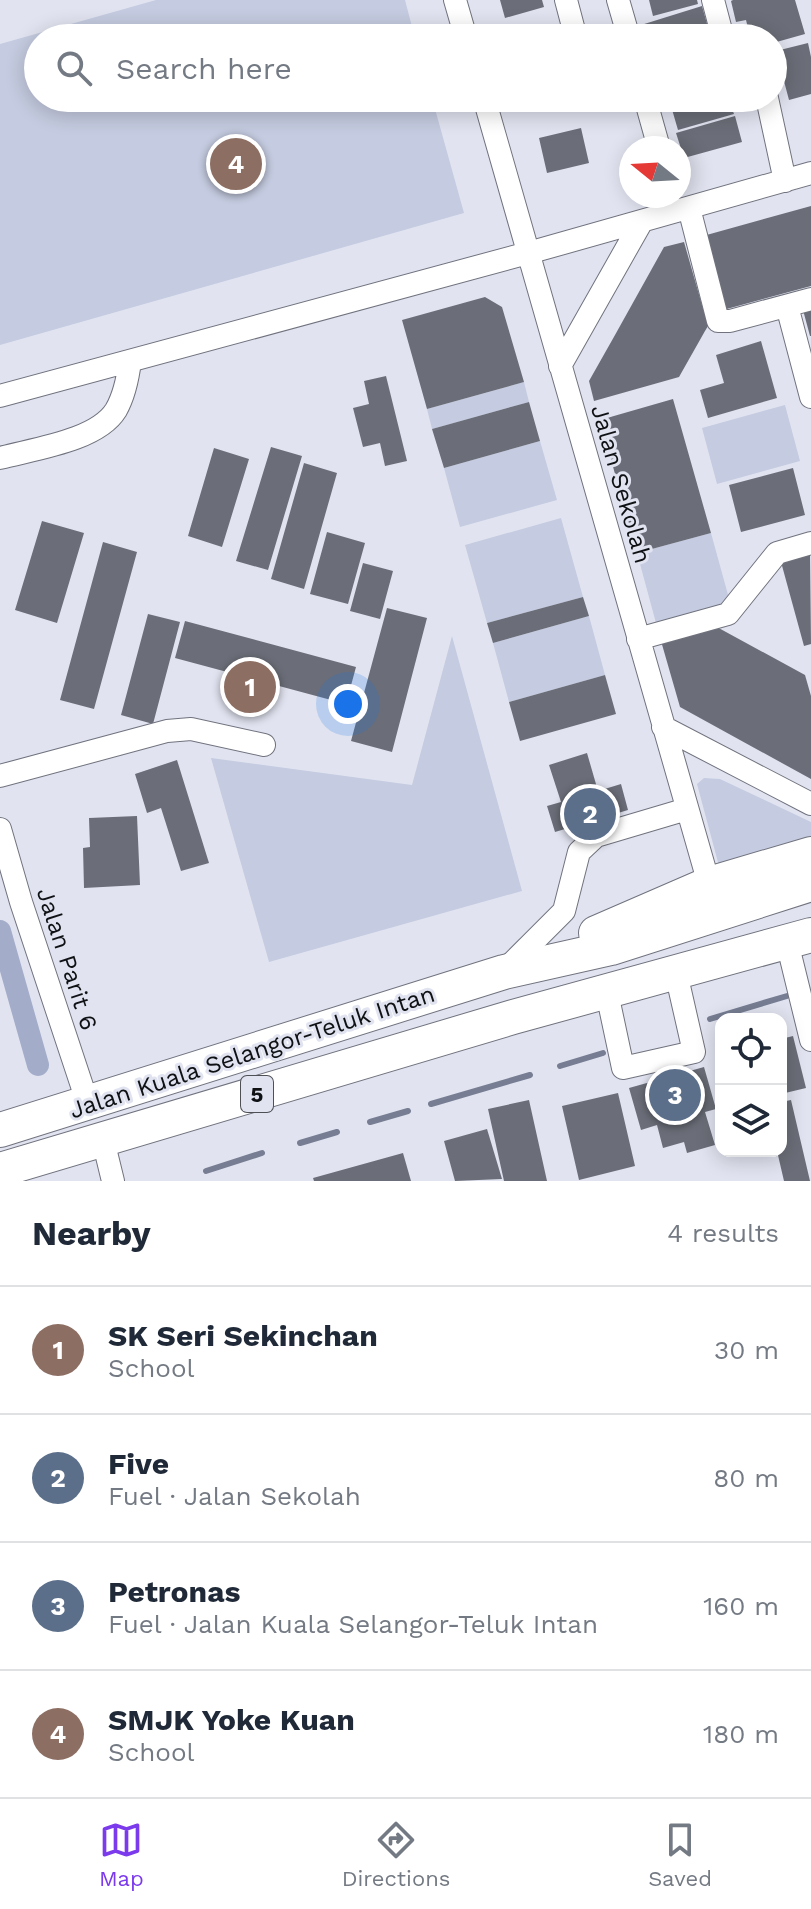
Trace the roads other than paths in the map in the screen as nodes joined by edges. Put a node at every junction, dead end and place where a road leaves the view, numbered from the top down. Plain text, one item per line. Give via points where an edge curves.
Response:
1 (455, 0) edge
2 (566, 0) edge
3 (618, 0) edge
4 (713, 0) edge
5 (462, 24) edge
6 (572, 24) edge
7 (625, 24) edge
8 (719, 24) edge
9 (488, 112) edge
10 (649, 112) edge
11 (770, 112) edge
12 (656, 136) edge
13 (811, 173) edge
14 (785, 181) junction
15 (691, 202) edge
16 (672, 208) edge
17 (680, 208) edge
18 (642, 221) junction
19 (528, 253) junction
20 (811, 299) edge
21 (787, 306) junction
22 (130, 361) junction
23 (560, 366) junction
24 (0, 396) edge
25 (811, 397) edge
26 (0, 458) edge
27 (811, 543) edge
28 (638, 639) junction
29 (663, 727) junction
30 (264, 745) dead end
31 (0, 776) edge
32 (811, 804) edge
33 (687, 809) junction
34 (0, 829) edge
35 (709, 884) junction
36 (804, 904) edge
37 (10, 905) edge
38 (504, 972) junction
39 (676, 973) junction
40 (607, 993) junction
41 (513, 1017) junction
42 (811, 1040) edge
43 (88, 1104) junction
44 (0, 1130) edge
45 (103, 1140) junction
46 (0, 1170) edge
47 (113, 1181) edge

1 - 5 street
2 - 6 street
3 - 7 street
4 - 8 street
9 - 19 street, Jalan Sekolah
10 - 12 street
11 - 14 street
13 - 14 street
14 - 15 street
16 - 18 street
17 - 21 street via 718,321
18 - 19 street
18 - 23 street
19 - 22 street
19 - 23 street, Jalan Sekolah
20 - 21 street
21 - 25 street
22 - 24 street
22 - 26 street via 116,411 91,433
23 - 28 street, Jalan Sekolah
27 - 28 street via 777,553 728,614
28 - 29 street, Jalan Sekolah
29 - 32 street
29 - 33 street, Jalan Sekolah
30 - 31 street via 191,729 167,731
33 - 35 street, Jalan Sekolah
33 - 38 street via 596,836 579,852 564,911
34 - 37 street, Jalan Parit 6
35 - 36 highway, 5
35 - 38 highway, Jalan Kuala Selangor-Teluk Intan / 5
36 - 38 highway, Jalan Kuala Selangor-Teluk Intan / 5
36 - 39 highway, Jalan Kuala Selangor-Teluk Intan / 5
36 - 41 highway, Jalan Kuala Selangor-Teluk Intan / 5 via 617,969
36 - 42 street
37 - 43 street, Jalan Parit 6
38 - 43 highway, Jalan Kuala Selangor-Teluk Intan / 5
39 - 40 highway, Jalan Kuala Selangor-Teluk Intan / 5
39 - 40 street via 694,1052 623,1068
40 - 41 highway, Jalan Kuala Selangor-Teluk Intan / 5
41 - 45 highway, Jalan Kuala Selangor-Teluk Intan / 5
43 - 44 highway, Jalan Kuala Selangor-Teluk Intan / 5
45 - 46 highway, Jalan Kuala Selangor-Teluk Intan / 5
45 - 47 street

